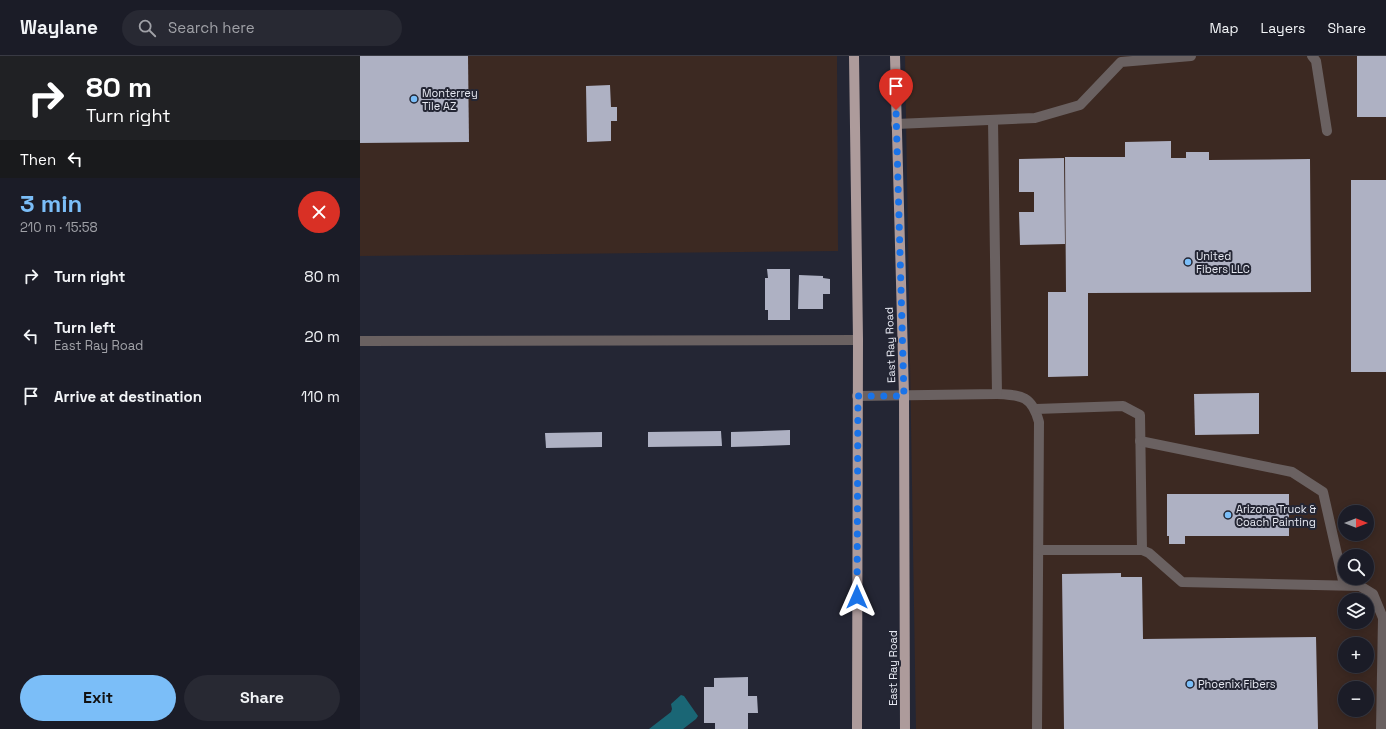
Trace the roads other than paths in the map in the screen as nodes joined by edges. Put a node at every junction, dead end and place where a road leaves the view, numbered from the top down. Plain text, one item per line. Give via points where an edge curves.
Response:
1 (854, 56) edge
2 (895, 56) edge
3 (1191, 56) edge
4 (1312, 56) edge
5 (993, 120) junction
6 (896, 124) junction
7 (1327, 131) dead end
8 (858, 340) junction
9 (360, 341) edge
10 (997, 394) junction
11 (858, 396) junction
12 (904, 396) junction
13 (1036, 409) junction
14 (1140, 441) junction
15 (1038, 550) junction
16 (1142, 550) junction
17 (1338, 558) edge
18 (1338, 585) edge
19 (1344, 585) edge
20 (857, 729) edge
21 (905, 729) edge
22 (1038, 729) edge
23 (1381, 729) edge

1 - 8 main road
2 - 6 main road, East Ray Road
3 - 5 lane via 1121,62 1080,104 1035,118
4 - 7 lane via 1316,61
5 - 6 lane
5 - 10 lane
6 - 12 main road, East Ray Road
8 - 9 lane
8 - 11 main road
10 - 12 lane
10 - 13 lane via 1018,395 1028,400
11 - 12 lane
11 - 20 main road
12 - 21 main road, East Ray Road
13 - 14 lane via 1123,406 1140,415
13 - 15 lane via 1039,422
14 - 16 lane
14 - 17 lane via 1292,472 1323,492
15 - 16 lane
15 - 22 lane
16 - 18 lane via 1149,553 1182,582
19 - 23 lane via 1360,586 1373,594 1383,618

